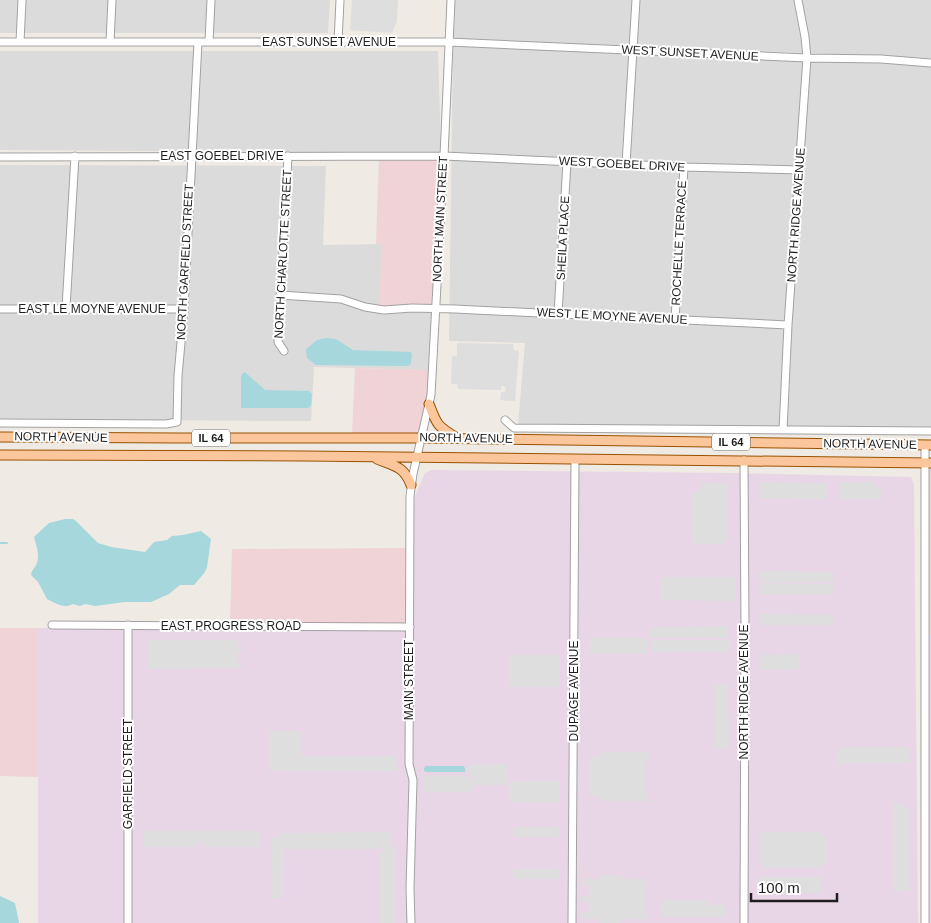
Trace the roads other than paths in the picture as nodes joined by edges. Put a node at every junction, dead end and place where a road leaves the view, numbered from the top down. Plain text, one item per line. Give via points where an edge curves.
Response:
1 (22, 0) edge
2 (112, 0) edge
3 (211, 0) edge
4 (340, 0) edge
5 (451, 0) edge
6 (636, 0) edge
7 (798, 0) edge
8 (0, 42) edge
9 (20, 42) junction
10 (110, 42) junction
11 (198, 42) junction
12 (209, 42) junction
13 (338, 42) junction
14 (449, 42) junction
15 (634, 50) junction
16 (807, 58) junction
17 (931, 63) edge
18 (0, 156) edge
19 (75, 156) junction
20 (191, 156) junction
21 (288, 156) junction
22 (444, 156) junction
23 (567, 162) junction
24 (626, 164) junction
25 (684, 167) junction
26 (800, 170) junction
27 (280, 295) junction
28 (66, 308) junction
29 (435, 308) junction
30 (0, 309) edge
31 (184, 309) junction
32 (558, 314) junction
33 (675, 320) junction
34 (788, 325) junction
35 (284, 351) dead end
36 (429, 404) junction
37 (505, 420) dead end
38 (177, 422) joint
39 (0, 423) edge
40 (783, 430) junction
41 (931, 431) edge
42 (0, 437) edge
43 (422, 438) junction
44 (457, 438) junction
45 (928, 445) edge
46 (0, 455) edge
47 (372, 457) junction
48 (417, 458) junction
49 (575, 459) junction
50 (744, 460) junction
51 (928, 463) edge
52 (411, 485) junction
53 (52, 625) dead end
54 (128, 625) junction
55 (410, 628) junction
56 (128, 923) edge
57 (411, 923) edge
58 (572, 923) edge
59 (744, 923) edge
60 (925, 923) edge

1 - 9 street
2 - 10 street
3 - 12 street
4 - 13 street
5 - 14 street, NORTH MAIN STREET
6 - 15 street
7 - 16 street, NORTH RIDGE AVENUE
8 - 9 street
9 - 10 street
10 - 11 street
11 - 12 street, EAST SUNSET AVENUE
11 - 20 street, NORTH GARFIELD STREET
12 - 13 street, EAST SUNSET AVENUE
13 - 14 street, EAST SUNSET AVENUE
14 - 15 street, WEST SUNSET AVENUE
14 - 22 street, NORTH MAIN STREET
15 - 16 street, WEST SUNSET AVENUE
15 - 24 street
16 - 17 street, WEST SUNSET AVENUE
16 - 26 street, NORTH RIDGE AVENUE
18 - 19 street, EAST GOEBEL DRIVE
19 - 20 street, EAST GOEBEL DRIVE
19 - 28 street
20 - 21 street, EAST GOEBEL DRIVE
20 - 31 street, NORTH GARFIELD STREET
21 - 22 street, EAST GOEBEL DRIVE
21 - 27 street, NORTH CHARLOTTE STREET
22 - 23 street, WEST GOEBEL DRIVE
22 - 29 street, NORTH MAIN STREET
23 - 24 street, WEST GOEBEL DRIVE
23 - 32 street, SHEILA PLACE
24 - 25 street, WEST GOEBEL DRIVE
25 - 26 street, WEST GOEBEL DRIVE
25 - 33 street, ROCHELLE TERRACE
26 - 34 street, NORTH RIDGE AVENUE
27 - 29 street via 341,299 384,310
27 - 35 street, NORTH CHARLOTTE STREET via 278,342
28 - 30 street, EAST LE MOYNE AVENUE
28 - 31 street, EAST LE MOYNE AVENUE
29 - 32 street, WEST LE MOYNE AVENUE
29 - 36 street, NORTH MAIN STREET
31 - 38 street, NORTH GARFIELD STREET
32 - 33 street, WEST LE MOYNE AVENUE
33 - 34 street, WEST LE MOYNE AVENUE
34 - 40 street, NORTH RIDGE AVENUE
36 - 43 street, NORTH MAIN STREET
36 - 44 main road via 441,429
37 - 40 street, NORTH AVENUE via 514,428
38 - 39 street, NORTH AVENUE
40 - 41 street, NORTH AVENUE
42 - 43 main road, NORTH AVENUE / IL 64
43 - 44 main road, NORTH AVENUE / IL 64
43 - 48 street, MAIN STREET
44 - 45 main road, NORTH AVENUE / IL 64
45 - 51 street
46 - 47 main road, NORTH AVENUE / IL 64
47 - 48 main road, NORTH AVENUE / IL 64
47 - 52 main road via 403,470
48 - 49 main road, NORTH AVENUE / IL 64
48 - 52 street, MAIN STREET
49 - 50 main road, NORTH AVENUE / IL 64
49 - 58 street, DUPAGE AVENUE
50 - 51 main road, NORTH AVENUE / IL 64
50 - 59 street, NORTH RIDGE AVENUE
51 - 60 street
52 - 55 street, MAIN STREET
53 - 54 street, EAST PROGRESS ROAD
54 - 55 street, EAST PROGRESS ROAD
54 - 56 street, GARFIELD STREET
55 - 57 street, MAIN STREET via 409,764 414,780

